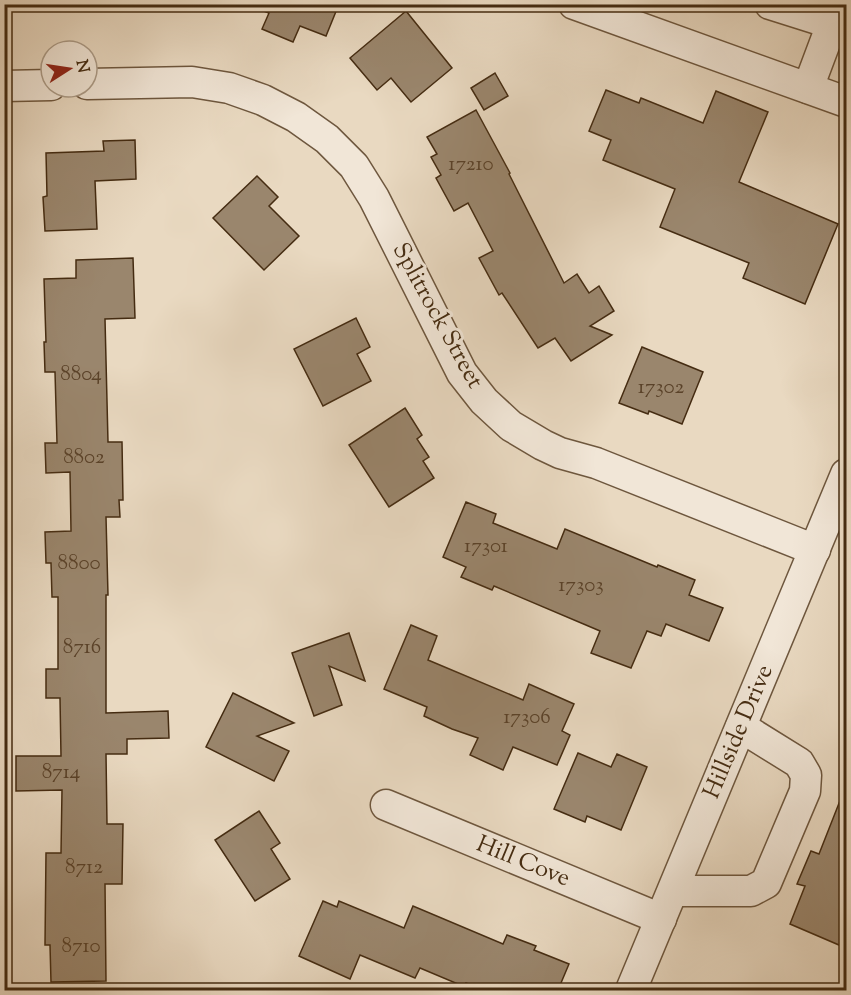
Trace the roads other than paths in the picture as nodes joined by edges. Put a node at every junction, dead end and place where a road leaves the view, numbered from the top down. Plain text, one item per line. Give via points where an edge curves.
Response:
1 (574, 4) edge
2 (770, 4) edge
3 (839, 26) edge
4 (99, 84) edge
5 (39, 85) edge
6 (4, 86) edge
7 (808, 88) junction
8 (846, 102) edge
9 (846, 474) edge
10 (839, 514) edge
11 (815, 549) junction
12 (741, 727) junction
13 (386, 805) dead end
14 (673, 891) junction
15 (661, 918) junction
16 (631, 990) edge

1 - 7 street
2 - 3 street
3 - 7 street
4 - 11 street, Splitrock Street via 192,82 229,88 296,117 327,139 354,166 462,373 511,426 560,453 596,462
5 - 6 street
7 - 8 street
9 - 10 street, Hillside Drive
10 - 11 street, Hillside Drive
11 - 12 street, Hillside Drive
12 - 14 street, Hillside Drive
12 - 14 street via 799,763 806,775 805,790 766,883 751,891
13 - 15 street, Hill Cove
14 - 15 street, Hillside Drive
15 - 16 street, Hillside Drive

